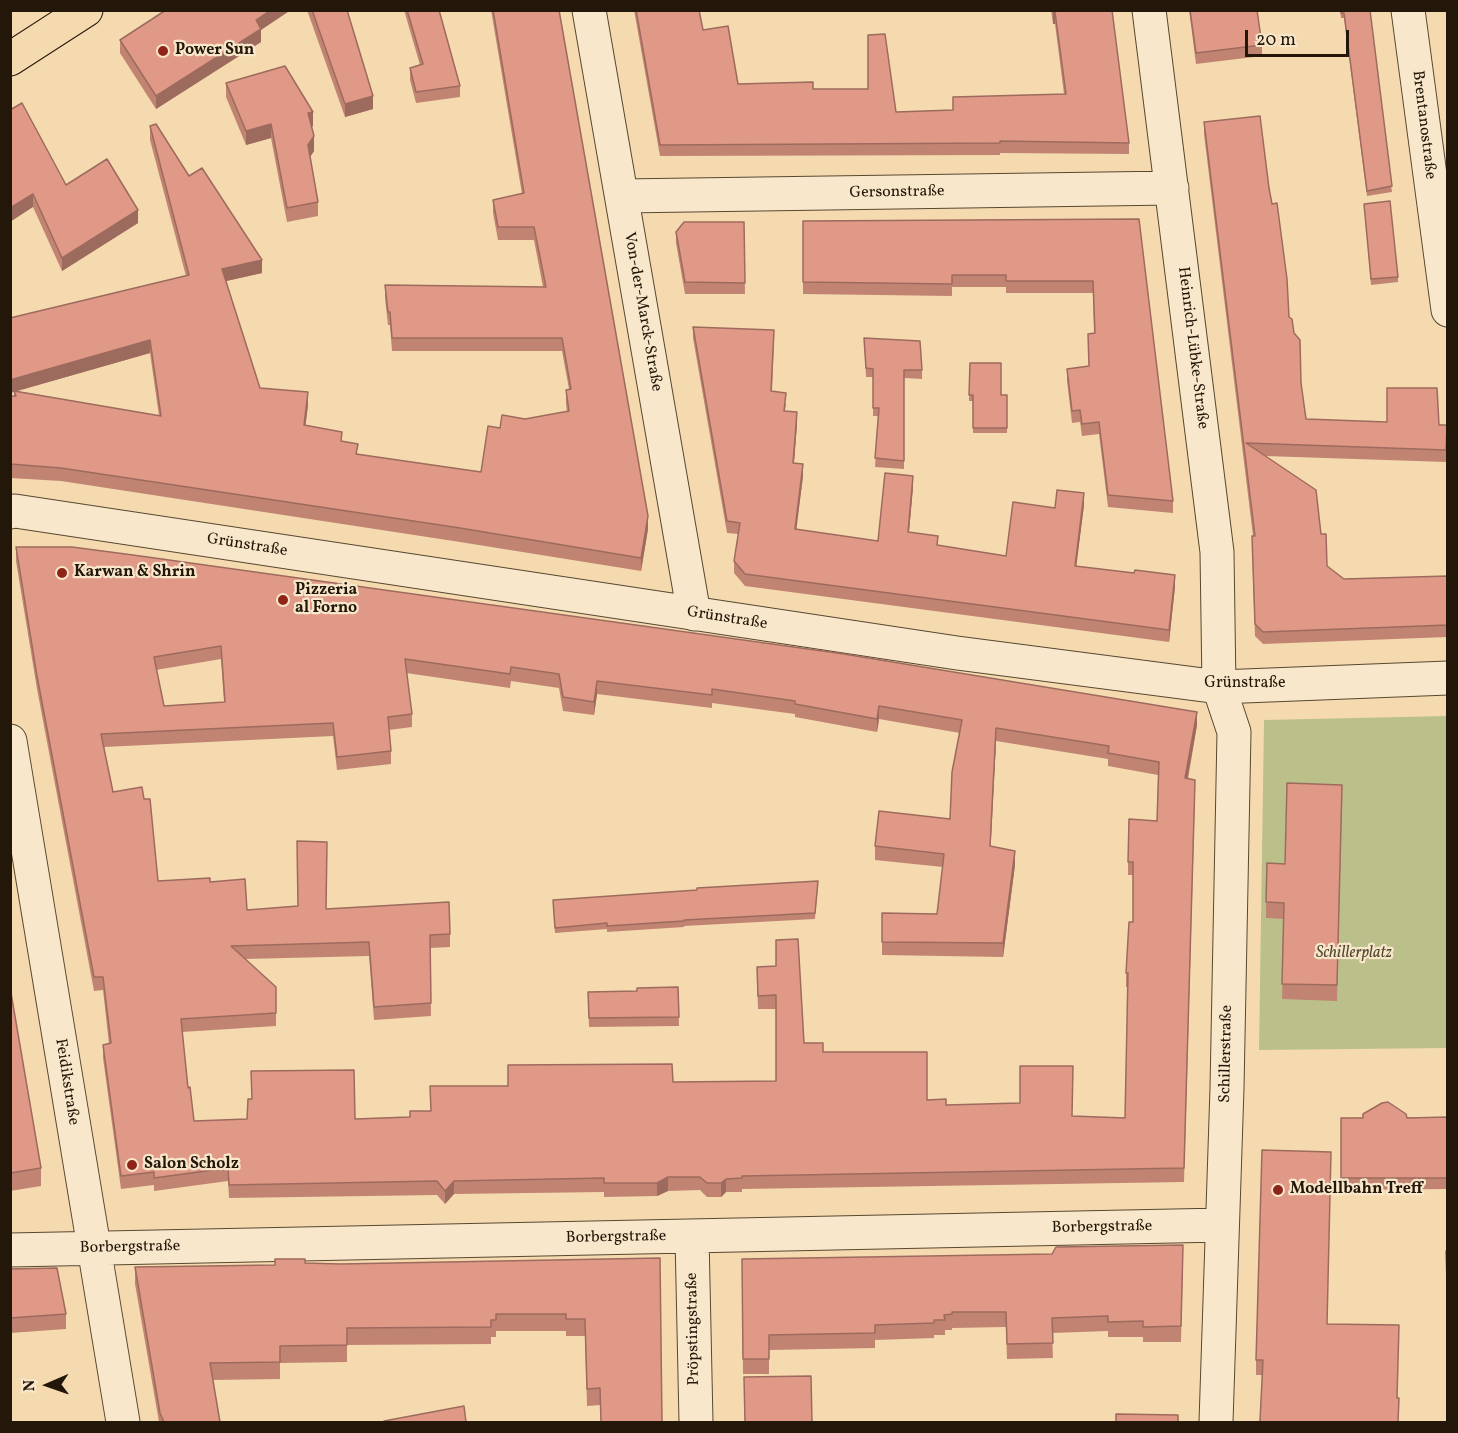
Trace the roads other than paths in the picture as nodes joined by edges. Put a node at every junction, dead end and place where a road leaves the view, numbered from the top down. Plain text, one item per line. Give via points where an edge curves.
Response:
1 (86, 10) edge
2 (589, 10) edge
3 (1149, 10) edge
4 (1408, 10) edge
5 (10, 59) edge
6 (1172, 188) junction
7 (622, 196) junction
8 (1448, 310) edge
9 (10, 512) edge
10 (694, 614) junction
11 (1448, 678) edge
12 (1219, 687) junction
13 (10, 741) edge
14 (1222, 1225) junction
15 (692, 1236) junction
16 (93, 1248) junction
17 (10, 1250) edge
18 (123, 1422) edge
19 (696, 1422) edge
20 (1216, 1422) edge

1 - 5 main road
2 - 7 street, Von-der-Marck-Straße
3 - 6 street, Heinrich-Lübke-Straße
4 - 8 street, Brentanostraße
6 - 7 street, Gersonstraße
6 - 12 street, Heinrich-Lübke-Straße via 1217,552
7 - 10 street, Von-der-Marck-Straße
9 - 10 street, Grünstraße
10 - 12 street, Grünstraße
11 - 12 street, Grünstraße
12 - 14 street, Schillerstraße via 1234,732
13 - 16 street, Feidikstraße
14 - 15 street, Borbergstraße
14 - 20 street, Schillerstraße
15 - 16 street, Borbergstraße
15 - 19 street, Pröpstingstraße
16 - 17 street, Borbergstraße
16 - 18 street, Feidikstraße

